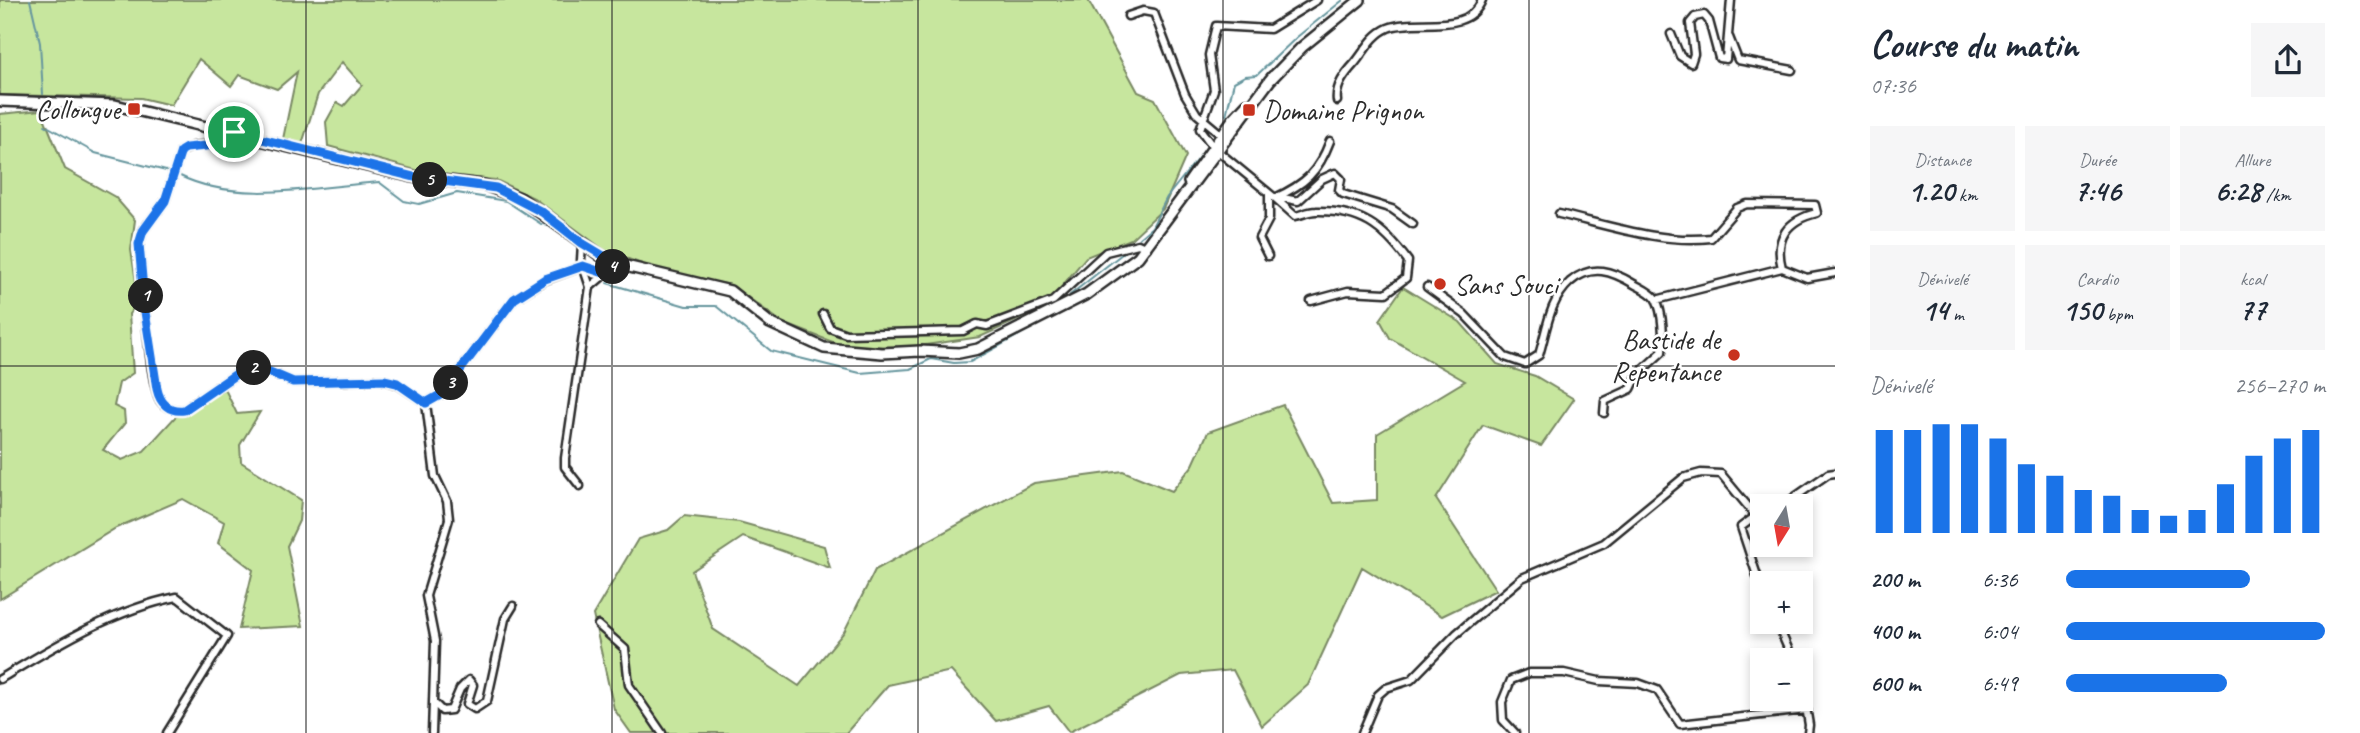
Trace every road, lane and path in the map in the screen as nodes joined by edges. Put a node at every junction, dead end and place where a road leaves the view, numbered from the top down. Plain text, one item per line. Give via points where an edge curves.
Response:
1 (1317, 0) edge
2 (1360, 0) edge
3 (1482, 0) edge
4 (1731, 0) edge
5 (1128, 16) dead end
6 (1671, 34) dead end
7 (1728, 35) junction
8 (1792, 70) dead end
9 (1273, 76) junction
10 (0, 101) edge
11 (1337, 102) dead end
12 (1203, 118) junction
13 (1219, 132) junction
14 (231, 133) junction
15 (258, 138) junction
16 (1330, 141) dead end
17 (233, 143) junction
18 (216, 145) junction
19 (1213, 146) junction
20 (1274, 196) junction
21 (1559, 214) dead end
22 (1413, 224) dead end
23 (582, 243) junction
24 (1147, 248) junction
25 (1268, 256) dead end
26 (617, 264) junction
27 (583, 266) junction
28 (1782, 268) junction
29 (604, 273) junction
30 (1835, 273) edge
31 (1427, 286) dead end
32 (590, 287) junction
33 (1656, 300) junction
34 (1311, 301) dead end
35 (1055, 305) junction
36 (823, 314) dead end
37 (426, 403) junction
38 (1604, 413) dead end
39 (1835, 473) edge
40 (580, 486) dead end
41 (1799, 494) edge
42 (1750, 505) edge
43 (1750, 521) edge
44 (1750, 554) edge
45 (513, 606) dead end
46 (598, 625) dead end
47 (0, 679) edge
48 (435, 704) junction
49 (1798, 711) edge
50 (1807, 711) edge
51 (167, 733) edge
52 (432, 733) edge
53 (662, 733) edge
54 (1362, 733) edge
55 (1515, 733) edge
56 (1808, 733) edge

1 - 12 street via 1270,29 1216,26 1209,55 1214,90
2 - 9 main road
3 - 11 street via 1473,13 1456,22 1398,26 1375,35 1340,83
4 - 7 street
5 - 12 street via 1154,13 1185,94
6 - 7 street via 1687,63 1693,60 1689,27 1695,17 1704,15 1709,21 1721,60 1728,56
7 - 8 street via 1738,60
9 - 13 main road
9 - 19 main road
10 - 14 main road via 107,104
12 - 13 street
12 - 19 street via 1200,130
13 - 19 main road
14 - 15 main road
14 - 17 street via 238,139
14 - 18 street
15 - 17 street
15 - 23 main road via 414,177 496,188 542,212
16 - 20 street via 1322,161 1300,187
17 - 18 street
18 - 37 street via 181,151 165,201 139,244 145,312 162,403 184,410 242,370 258,367 293,382 384,380 397,383
19 - 20 street
19 - 24 main road
20 - 22 street via 1298,201 1322,178 1335,173 1343,194 1392,209
20 - 25 street via 1259,238
20 - 34 street via 1295,216 1315,211 1369,220 1408,261 1406,278 1386,293 1348,291
21 - 28 street via 1654,235 1712,239 1737,208 1748,204 1815,205 1817,213 1788,226 1781,236 1778,253
23 - 26 main road
23 - 27 street
24 - 35 main road via 1109,280
24 - 35 street via 1138,244 1106,252
26 - 29 street
26 - 35 main road via 730,291 770,323 811,344 839,351 969,352
27 - 29 street
27 - 32 street
27 - 37 street via 545,279 514,299 442,394
28 - 30 street via 1807,278
28 - 33 street
29 - 32 street
31 - 33 street via 1464,314 1505,358 1525,364 1539,355 1555,302 1584,272 1612,272
32 - 40 street via 565,458 565,467
33 - 38 street via 1662,352 1638,374 1631,389 1605,401
35 - 36 street via 963,331 846,334 830,328
37 - 48 street via 435,475 447,501 449,519 426,596 435,641
39 - 41 street
42 - 54 street via 1721,474 1683,478 1604,543 1522,578 1491,602 1411,680 1378,695
43 - 44 street via 1741,527
45 - 48 street via 505,620 487,701 475,709 467,704 473,685 469,680 451,710 442,711
46 - 53 street via 625,649 629,685
47 - 51 street via 82,632 150,602 177,597 227,636
48 - 52 street
49 - 55 street via 1680,724 1657,690 1638,683 1529,673 1511,680 1502,702 1503,720
50 - 56 street

